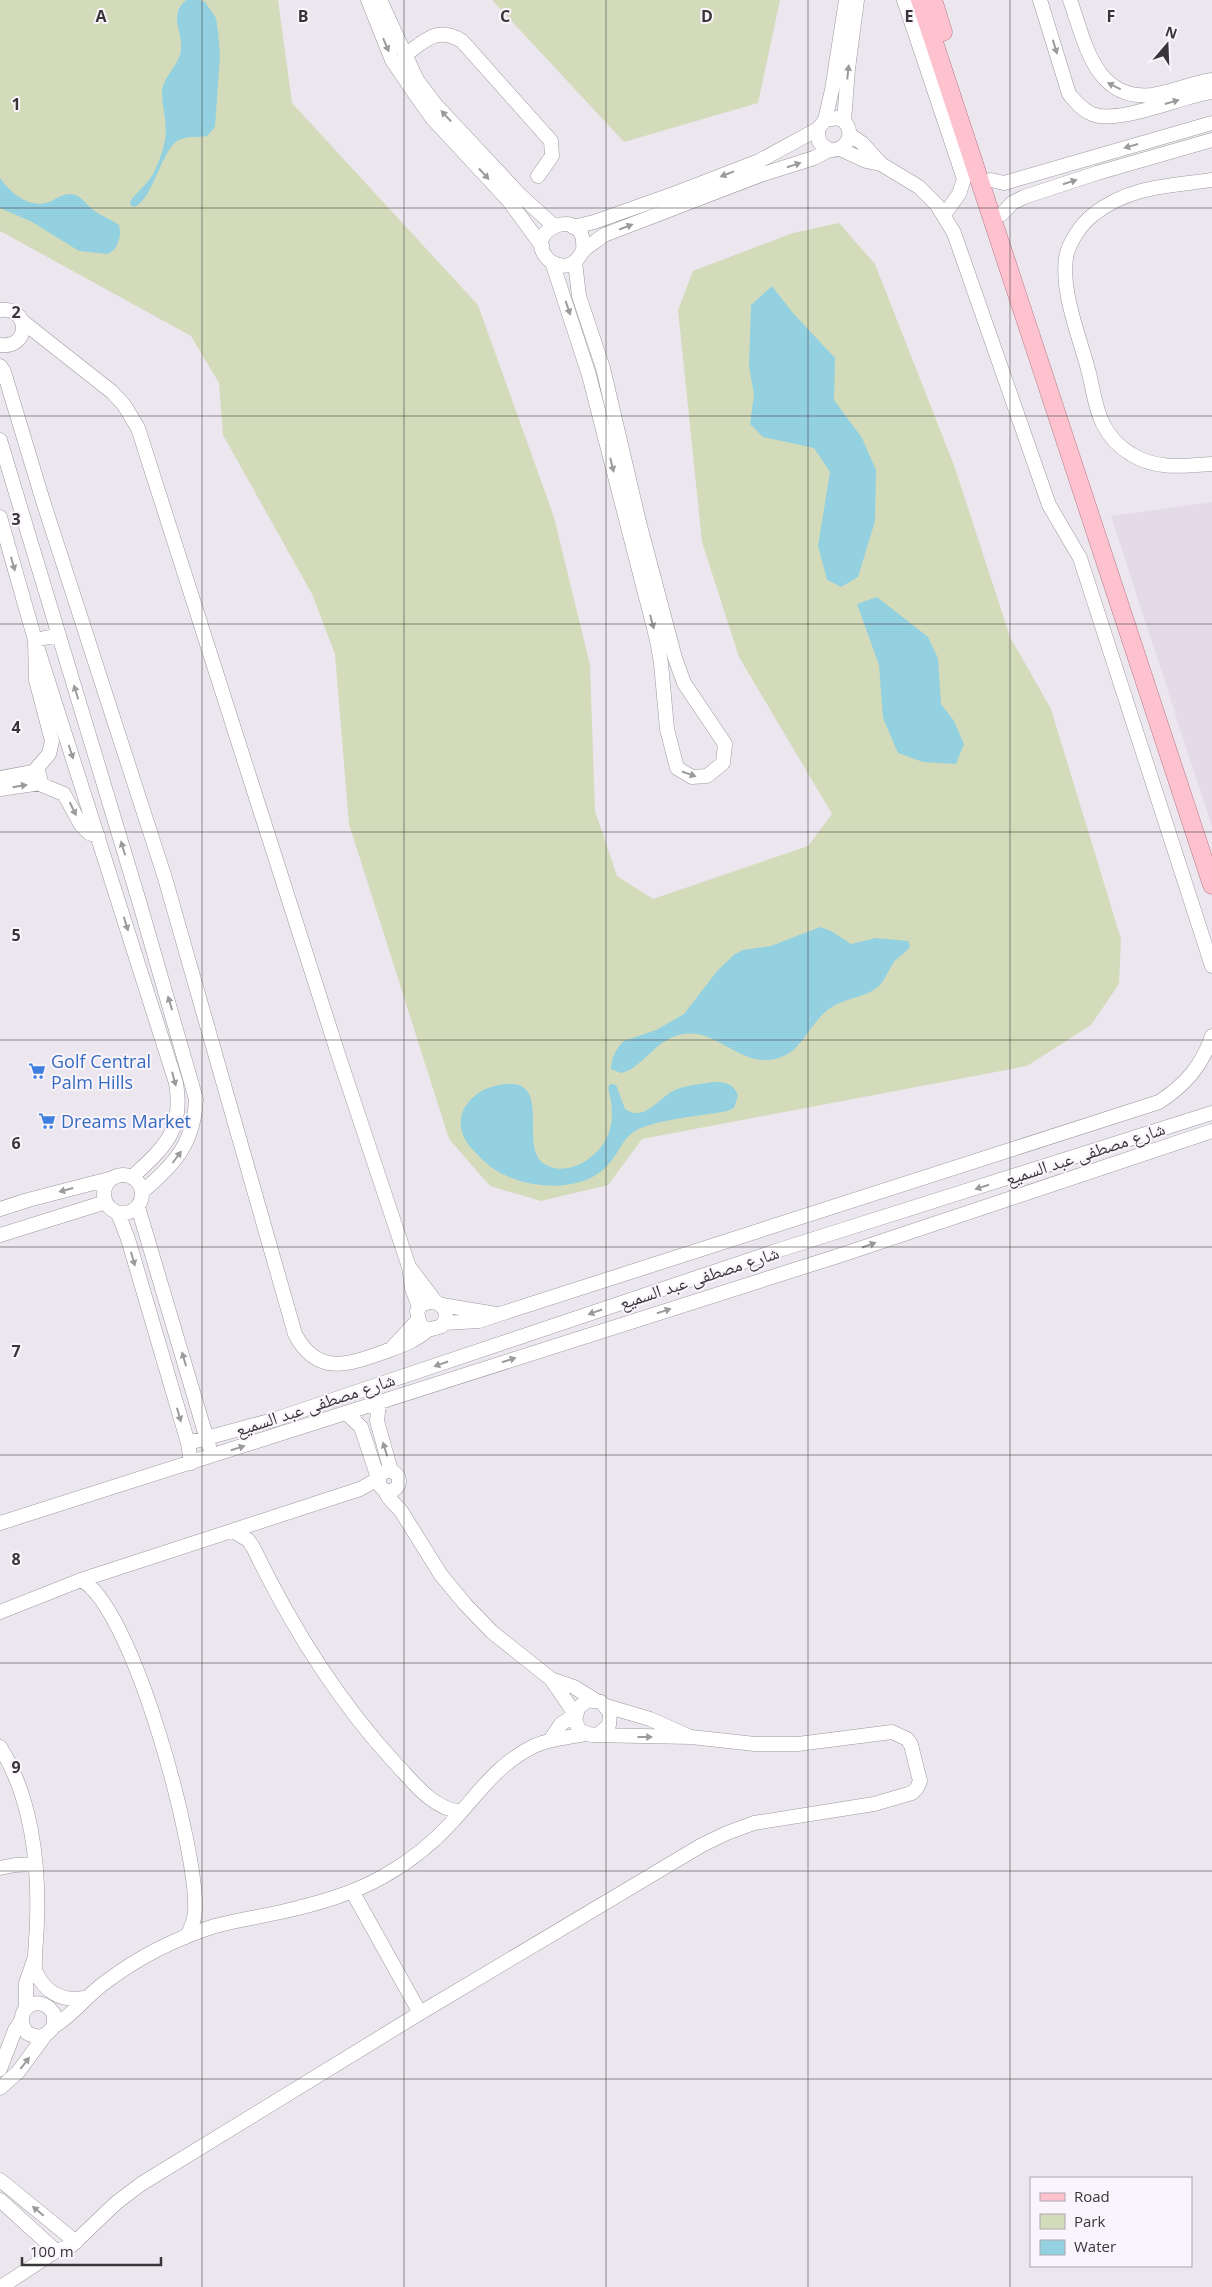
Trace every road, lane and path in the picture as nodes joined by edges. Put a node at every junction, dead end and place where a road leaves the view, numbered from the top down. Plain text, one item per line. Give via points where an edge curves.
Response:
1 (368, 0) edge
2 (380, 0) edge
3 (846, 0) edge
4 (858, 0) edge
5 (904, 0) edge
6 (920, 0) edge
7 (933, 0) edge
8 (1040, 0) edge
9 (1070, 0) edge
10 (405, 55) junction
11 (1212, 80) edge
12 (1212, 92) edge
13 (844, 121) junction
14 (1212, 123) edge
15 (821, 125) junction
16 (850, 135) junction
17 (1212, 143) edge
18 (834, 150) junction
19 (1092, 157) junction
20 (882, 164) junction
21 (761, 168) junction
22 (1097, 173) junction
23 (538, 176) dead end
24 (991, 180) junction
25 (1212, 180) edge
26 (1002, 214) junction
27 (944, 215) junction
28 (554, 226) junction
29 (574, 227) junction
30 (542, 246) junction
31 (579, 256) junction
32 (552, 262) junction
33 (0, 301) edge
34 (0, 310) edge
35 (19, 323) junction
36 (3, 346) edge
37 (2, 369) edge
38 (0, 440) edge
39 (1212, 464) edge
40 (0, 517) edge
41 (632, 524) junction
42 (59, 635) junction
43 (35, 640) junction
44 (39, 777) junction
45 (0, 778) edge
46 (0, 789) edge
47 (98, 836) junction
48 (1212, 847) edge
49 (1212, 885) edge
50 (137, 894) junction
51 (118, 900) junction
52 (1212, 966) edge
53 (1212, 1036) edge
54 (1212, 1113) edge
55 (1212, 1131) edge
56 (132, 1177) junction
57 (113, 1178) junction
58 (142, 1192) junction
59 (106, 1202) junction
60 (138, 1207) junction
61 (0, 1209) edge
62 (118, 1212) junction
63 (0, 1220) edge
64 (3, 1234) edge
65 (833, 1235) junction
66 (707, 1249) junction
67 (779, 1250) junction
68 (838, 1256) junction
69 (409, 1267) junction
70 (791, 1271) junction
71 (715, 1272) junction
72 (438, 1303) junction
73 (418, 1314) junction
74 (500, 1314) junction
75 (444, 1323) junction
76 (428, 1330) junction
77 (392, 1349) junction
78 (379, 1402) junction
79 (346, 1413) junction
80 (207, 1438) junction
81 (188, 1443) junction
82 (212, 1456) junction
83 (192, 1463) junction
84 (384, 1485) junction
85 (258, 1522) junction
86 (0, 1523) edge
87 (233, 1530) junction
88 (254, 1547) junction
89 (108, 1571) junction
90 (81, 1580) junction
91 (101, 1596) junction
92 (0, 1612) edge
93 (551, 1679) junction
94 (600, 1703) junction
95 (575, 1714) junction
96 (592, 1734) junction
97 (691, 1737) junction
98 (551, 1739) junction
99 (0, 1747) edge
100 (432, 1802) junction
101 (461, 1812) junction
102 (440, 1835) junction
103 (35, 1864) junction
104 (0, 1868) edge
105 (352, 1891) junction
106 (195, 1906) junction
107 (216, 1926) junction
108 (186, 1937) junction
109 (34, 1959) junction
110 (85, 1998) junction
111 (50, 1999) junction
112 (420, 2013) junction
113 (24, 2015) junction
114 (50, 2030) junction
115 (0, 2069) edge
116 (0, 2088) edge
117 (0, 2180) edge
118 (0, 2200) edge
119 (76, 2242) junction
120 (56, 2251) junction
121 (1, 2287) edge

1 -> 30 street via 392,60 415,94 432,118 510,201
2 - 10 street
3 - 15 street via 832,90
13 -> 4 street
5 - 27 street via 964,179 959,194
6 - 49 main road
7 - 24 main road
8 -> 12 street via 1069,94 1078,106 1093,115 1114,117
11 -> 9 street via 1151,95 1128,93 1107,83 1093,65
10 - 23 street via 435,34 451,35 462,41 551,141 552,156
28 -> 10 street via 520,195 435,104 417,80
13 - 15 street via 838,118
13 - 16 street
14 -> 19 street
15 - 18 street via 819,142
15 - 21 street
16 - 18 street via 847,144
16 - 20 street
17 - 22 street
18 - 20 street
21 -> 18 street via 797,164
19 - 22 street
19 - 24 street via 1004,183
20 - 27 street via 919,188
21 -> 29 street
31 -> 21 street via 604,235
26 -> 22 street via 1012,203 1024,197
24 - 26 main road
25 - 39 street via 1150,187 1119,197 1092,215 1076,234 1066,256 1065,284 1098,411 1110,435 1130,454 1155,464
26 - 48 main road
27 - 52 street via 958,244 1049,505 1080,558
28 - 29 street
28 - 30 street via 545,234
29 - 31 street via 582,237
30 - 32 street
31 - 32 street via 564,266
31 - 41 street via 579,296 603,368
32 -> 41 street
33 - 35 street
34 - 35 street
35 - 36 street via 17,342
35 - 69 street via 44,338 112,392 138,428
36 - 37 street
37 - 77 street via 165,878 295,1334 310,1356 333,1364 350,1364
38 - 42 street
40 -> 43 street
41 -> 41 street via 660,656 667,729 674,762 677,768 692,777 707,776 723,763 725,744 684,683
42 - 43 street
50 -> 42 street
43 - 44 street via 36,680 52,741 49,754 39,764
43 -> 47 street
44 - 45 street
46 -> 44 street
44 -> 47 street via 45,787 64,794 81,825
47 - 51 street
50 - 51 street
58 -> 50 street via 164,1173 189,1139 195,1120 196,1099
51 -> 56 street via 176,1083 178,1099 178,1117 172,1133 163,1148
53 - 66 street via 1200,1064 1188,1080 1159,1102
54 -> 65 street, شارع مصطفى عبد السميع
68 -> 55 street, شارع مصطفى عبد السميع
56 - 57 street
56 - 58 street
57 - 59 street via 106,1186
57 -> 61 street
58 - 60 street
59 - 62 street
59 - 64 street
60 - 62 street via 129,1213
80 -> 60 street
62 -> 81 street
63 - 64 street
65 - 67 street, شارع مصطفى عبد السميع
65 - 68 street via 829,1247
66 - 71 street
66 - 74 street
67 - 70 street via 791,1257
67 - 71 street, شارع مصطفى عبد السميع
68 - 70 street, شارع مصطفى عبد السميع
69 - 72 street
69 - 73 street
78 -> 70 street, شارع مصطفى عبد السميع
71 -> 80 street, شارع مصطفى عبد السميع via 273,1420
72 - 73 street via 426,1302
72 - 74 street
72 - 75 street via 446,1314
73 - 76 street via 423,1328
73 - 77 street
74 - 75 street via 467,1323
75 - 76 street via 438,1329
76 - 77 street via 414,1341
78 - 79 street, شارع مصطفى عبد السميع
84 -> 78 street via 398,1476 391,1470 377,1421
82 -> 79 street, شارع مصطفى عبد السميع
79 - 84 street via 361,1427
80 - 81 street, شارع مصطفى عبد السميع
80 - 82 street
81 - 83 street
82 - 83 street, شارع مصطفى عبد السميع
83 - 86 street, شارع مصطفى عبد السميع
84 - 85 street via 360,1489
84 - 93 street via 389,1498 465,1604 492,1632
85 - 87 street
85 - 88 street
87 - 88 street
87 - 89 street
88 - 100 street via 294,1627 343,1700 384,1751
89 - 90 street
89 - 91 street
90 - 91 street
90 - 92 street
91 - 106 street via 142,1684 164,1746 183,1824
93 - 94 street via 574,1687
93 - 95 street
94 - 95 street via 582,1703
94 - 96 street via 610,1719 604,1731
94 - 97 street via 650,1719
95 - 96 street via 577,1726
95 - 98 street via 561,1724
96 -> 97 street
96 - 98 street
97 - 112 street via 755,1744 798,1744 892,1732 907,1739 911,1745 920,1781 917,1788 905,1796 754,1823 727,1832
98 - 101 street via 506,1764
99 - 103 street via 12,1766 25,1806
100 - 101 street
100 - 102 street via 440,1823
101 - 102 street
102 - 105 street via 384,1876
103 - 104 street
103 - 109 street via 38,1921
105 - 107 street via 282,1912
105 - 112 street
106 - 107 street
106 - 108 street via 193,1923
107 - 108 street
108 - 110 street via 129,1966
109 - 111 street via 39,1979
109 - 113 street via 26,1983
110 - 111 street
110 - 114 street via 72,2014
111 - 113 street
111 - 114 street via 54,2014
112 - 119 street via 141,2184
113 - 114 street via 28,2033 40,2036
113 - 115 street
116 -> 114 street via 18,2072
119 -> 117 street
118 - 120 street
119 - 120 street
120 - 121 street

